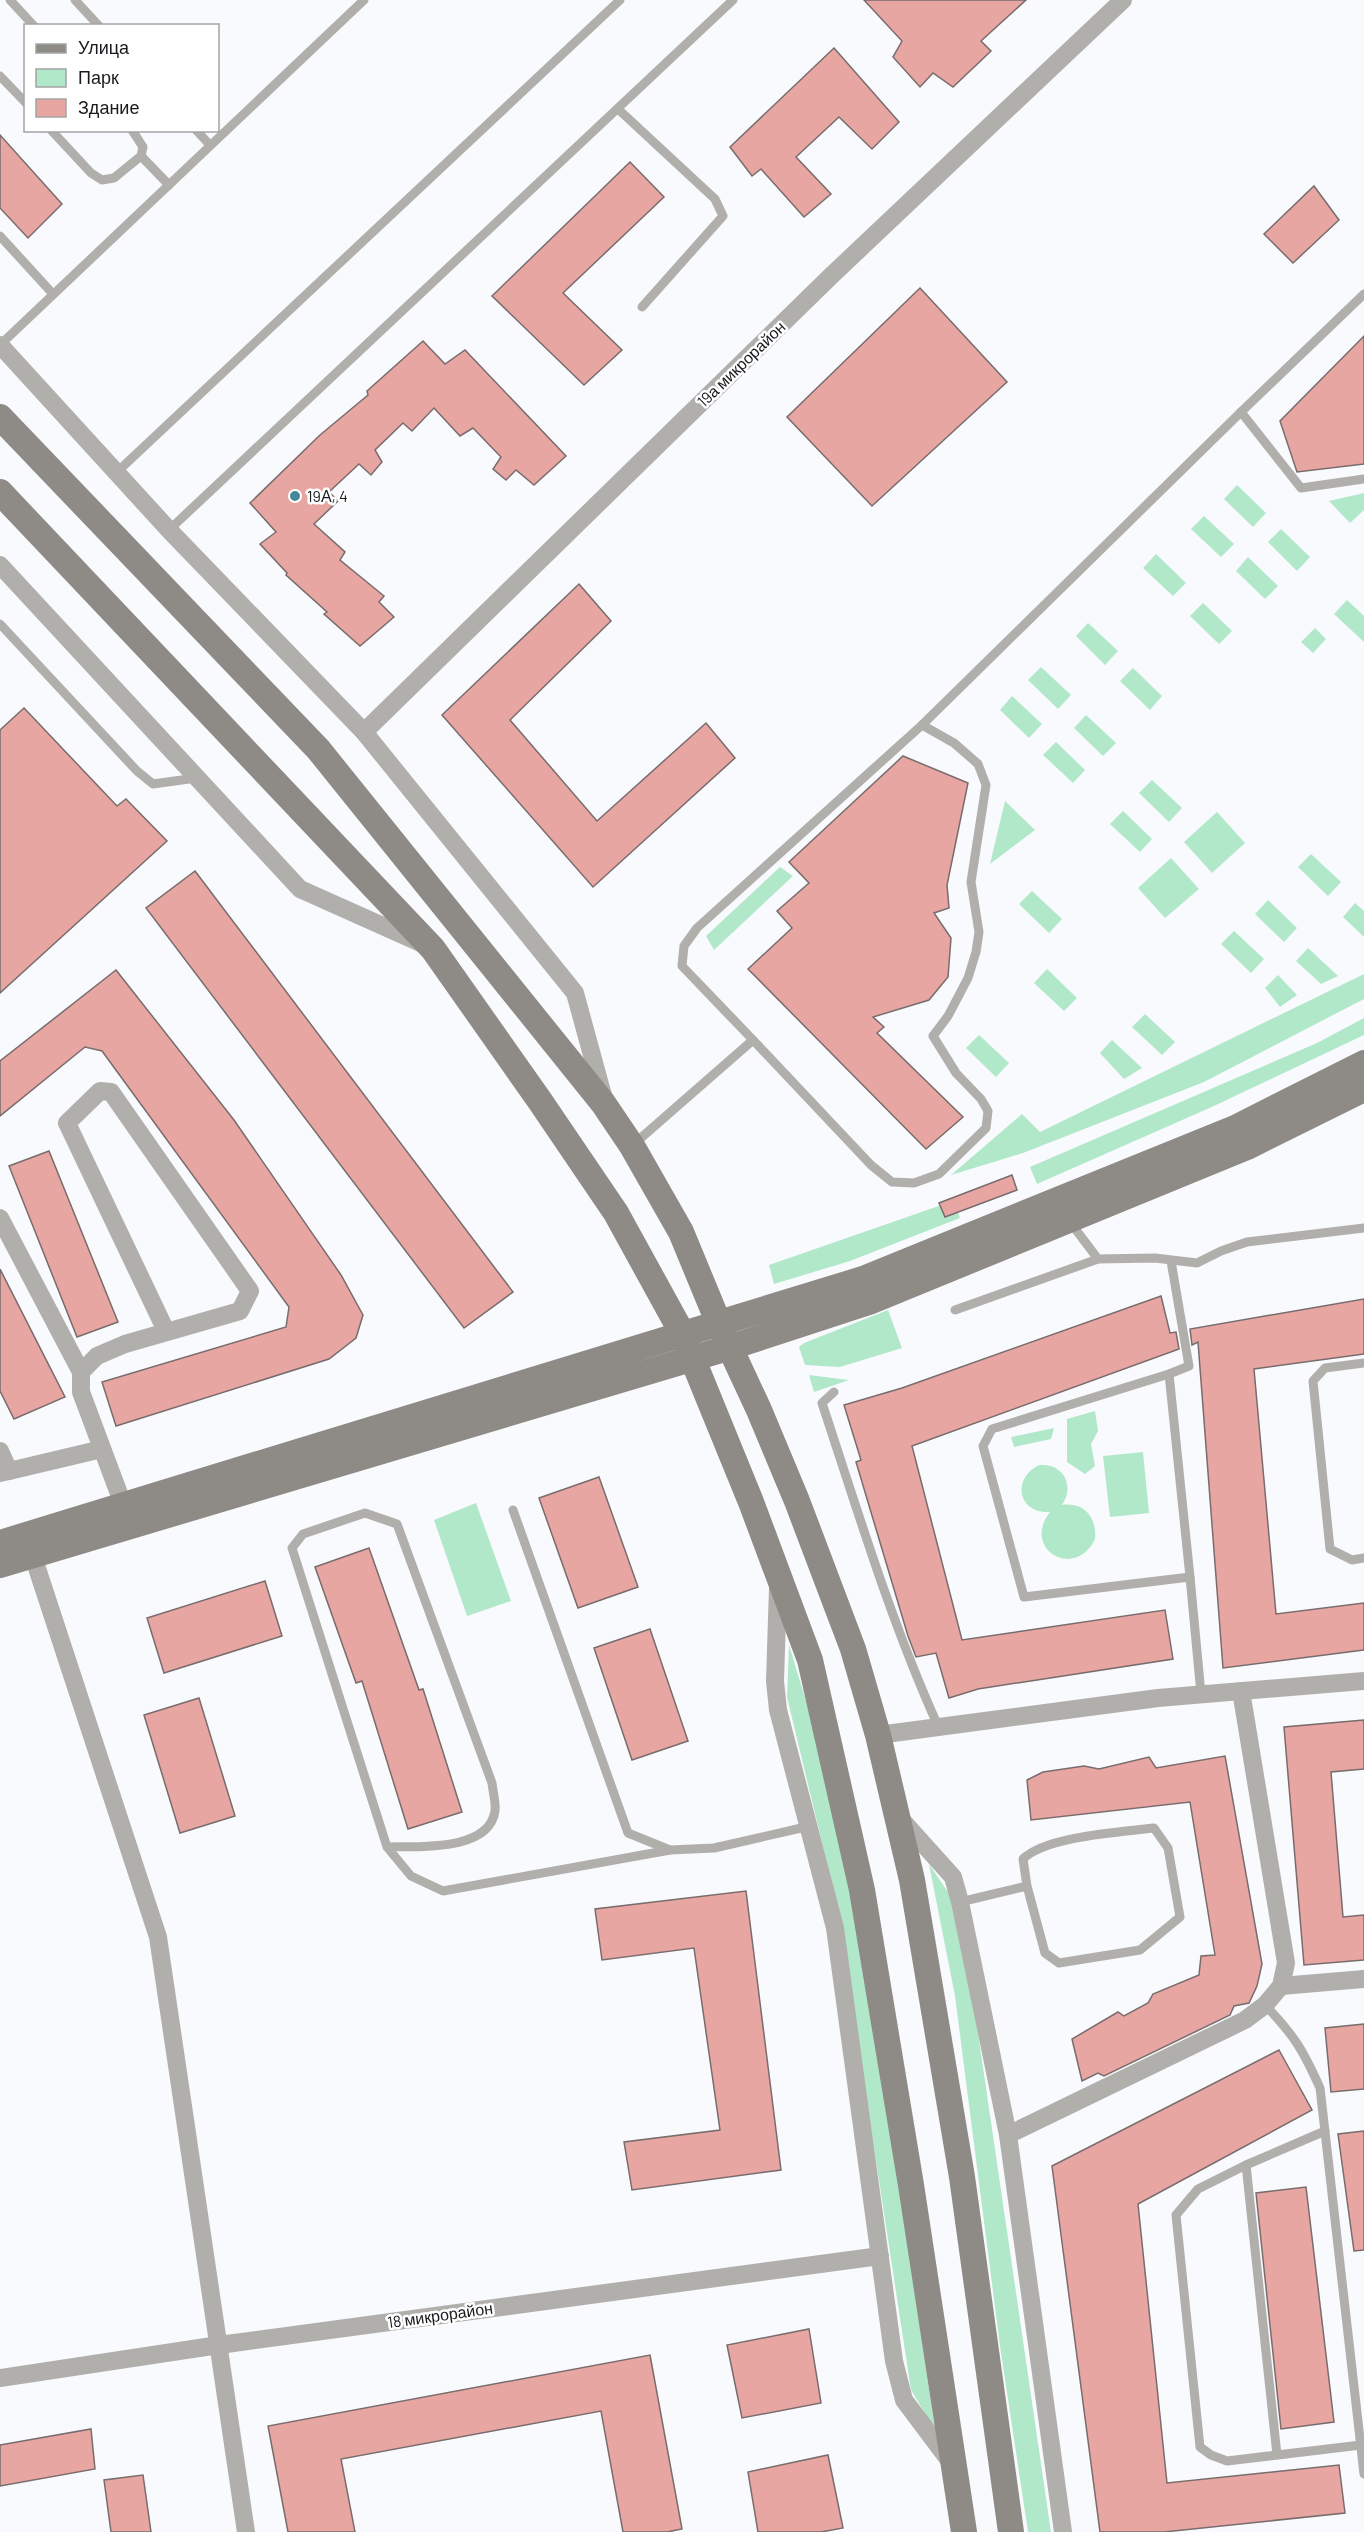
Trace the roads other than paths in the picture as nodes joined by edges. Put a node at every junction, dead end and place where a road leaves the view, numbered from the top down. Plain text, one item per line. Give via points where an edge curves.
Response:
1 (10, 0) edge
2 (75, 0) edge
3 (364, 0) edge
4 (620, 0) edge
5 (733, 0) edge
6 (1123, 0) edge
7 (32, 24) edge
8 (97, 24) edge
9 (0, 76) edge
10 (24, 102) edge
11 (618, 109) junction
12 (53, 132) edge
13 (133, 132) edge
14 (198, 132) edge
15 (210, 145) junction
16 (141, 156) junction
17 (169, 185) junction
18 (0, 236) edge
19 (53, 294) junction
20 (1364, 294) edge
21 (642, 306) dead end
22 (0, 345) edge
23 (1242, 412) junction
24 (0, 417) edge
25 (117, 472) junction
26 (1364, 479) edge
27 (0, 492) edge
28 (169, 530) junction
29 (0, 564) edge
30 (0, 624) edge
31 (922, 725) junction
32 (364, 732) junction
33 (196, 778) junction
34 (433, 949) junction
35 (753, 1040) junction
36 (1364, 1063) edge
37 (1364, 1089) edge
38 (607, 1109) junction
39 (632, 1146) junction
40 (0, 1218) edge
41 (1068, 1220) junction
42 (1364, 1228) edge
43 (1098, 1259) junction
44 (1171, 1261) junction
45 (955, 1310) dead end
46 (719, 1324) junction
47 (166, 1331) junction
48 (682, 1333) junction
49 (731, 1347) junction
50 (690, 1358) junction
51 (1364, 1363) edge
52 (81, 1372) junction
53 (1169, 1374) junction
54 (834, 1392) dead end
55 (102, 1449) junction
56 (0, 1450) edge
57 (5, 1472) edge
58 (124, 1507) junction
59 (513, 1510) dead end
60 (0, 1543) edge
61 (33, 1556) junction
62 (1364, 1558) edge
63 (0, 1565) edge
64 (779, 1576) junction
65 (1190, 1577) junction
66 (1364, 1681) edge
67 (1240, 1691) junction
68 (1201, 1694) junction
69 (938, 1726) junction
70 (878, 1735) junction
71 (894, 1812) junction
72 (810, 1826) junction
73 (387, 1847) junction
74 (670, 1850) junction
75 (1027, 1886) junction
76 (960, 1902) junction
77 (1364, 1979) edge
78 (1281, 1986) junction
79 (1265, 2005) junction
80 (1325, 2131) junction
81 (1008, 2135) junction
82 (1246, 2165) junction
83 (880, 2256) junction
84 (219, 2345) junction
85 (0, 2378) edge
86 (1361, 2445) junction
87 (1277, 2455) junction
88 (954, 2467) junction
89 (1364, 2474) edge
90 (246, 2532) edge
91 (964, 2532) edge
92 (1011, 2532) edge
93 (1063, 2532) edge

1 - 7 lane
2 - 8 lane
3 - 15 lane
4 - 25 lane
5 - 11 lane
6 - 32 street, 19а микрорайон via 832,275
9 - 10 lane
11 - 21 lane via 715,199 723,216
11 - 28 lane
12 - 16 lane via 102,180 114,178
13 - 16 lane via 142,147
14 - 15 lane
15 - 17 lane
16 - 17 lane
17 - 19 lane
18 - 19 lane
19 - 22 lane
20 - 23 lane
22 - 25 street
23 - 26 lane via 1301,488
23 - 31 lane
24 - 38 main road via 318,749
25 - 28 street
27 - 34 main road
28 - 32 street
29 - 33 street
30 - 33 lane via 153,784
31 - 35 lane via 697,928 684,946 682,966
31 - 35 lane via 954,743 978,764 986,785 971,882 979,932 976,952 968,978 933,1036 956,1073 988,1111 986,1128 939,1174 914,1183 892,1182 871,1165
32 - 38 street via 574,993
33 - 34 street via 300,889
34 - 48 main road via 616,1214
35 - 39 lane
36 - 46 main road via 1234,1128 863,1280
37 - 41 main road via 1247,1147
38 - 39 main road
39 - 46 main road via 681,1232
40 - 52 street
41 - 43 lane
41 - 49 main road via 869,1302
42 - 44 lane via 1247,1242 1197,1263
43 - 44 lane
43 - 45 lane
44 - 53 lane via 1190,1366
46 - 48 main road
46 - 49 main road
47 - 47 street via 240,1311 250,1292 111,1092 100,1091 67,1123
47 - 52 street via 97,1356
48 - 50 main road
48 - 58 main road
49 - 50 main road
49 - 70 main road via 797,1501 853,1649
50 - 61 main road
50 - 64 main road
51 - 62 lane via 1325,1368 1313,1381 1330,1549 1353,1560
52 - 55 street via 81,1392
53 - 65 lane
53 - 65 lane via 992,1429 983,1446 1024,1597
54 - 69 lane via 822,1403 884,1593
55 - 57 street
55 - 58 street
56 - 57 street
58 - 60 main road
59 - 74 lane via 628,1833
61 - 63 main road
61 - 84 street via 158,1937
64 - 72 street via 775,1681 778,1710
64 - 88 main road via 810,1660 862,1890
65 - 68 lane
66 - 67 street
67 - 68 street
67 - 78 street via 1286,1963
68 - 69 street
69 - 70 street
70 - 71 main road
71 - 76 street via 953,1877
71 - 92 main road via 912,1880 962,2177
72 - 74 lane via 714,1848
72 - 83 street via 835,1928
73 - 73 lane via 461,1844 484,1832 495,1812 492,1783 397,1524 365,1513 303,1534 292,1548
73 - 74 lane via 411,1876 443,1890
75 - 75 lane via 1045,1953 1059,1963 1140,1950 1180,1917 1168,1848 1154,1828 1065,1841 1028,1854 1023,1859
75 - 76 lane
76 - 81 street
77 - 78 street
78 - 79 street
79 - 80 lane via 1306,2055 1320,2088
79 - 81 street via 1245,2020
80 - 82 lane
80 - 86 lane
81 - 93 street
82 - 87 lane
82 - 87 lane via 1198,2189 1176,2215 1180,2264 1200,2446 1227,2461
83 - 84 street, 18 микрорайон
83 - 88 street via 894,2361 904,2400
84 - 85 street, 18 микрорайон
84 - 90 street
86 - 87 lane
86 - 89 lane
88 - 91 main road

